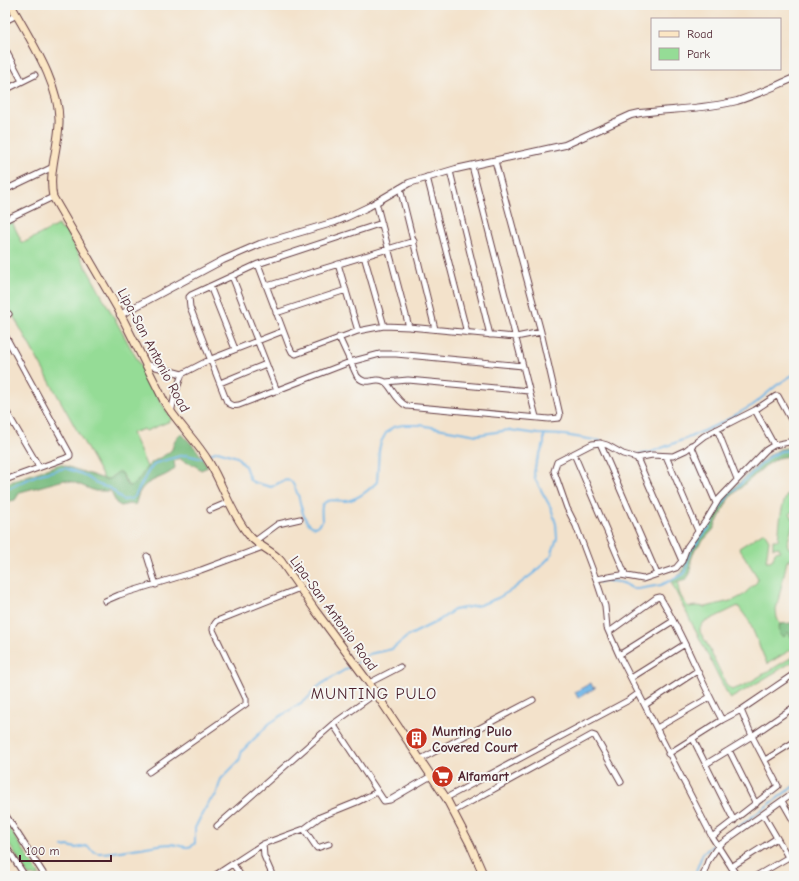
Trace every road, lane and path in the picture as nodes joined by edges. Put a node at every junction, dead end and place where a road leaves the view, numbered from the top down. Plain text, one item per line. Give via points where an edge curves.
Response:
1 (11, 5) edge
2 (17, 15) junction
3 (5, 21) edge
4 (5, 49) edge
5 (35, 75) dead end
6 (794, 78) edge
7 (22, 81) junction
8 (5, 90) edge
9 (495, 160) junction
10 (472, 166) junction
11 (53, 167) junction
12 (450, 171) junction
13 (427, 177) junction
14 (400, 188) junction
15 (5, 190) edge
16 (53, 197) junction
17 (376, 202) junction
18 (5, 220) edge
19 (382, 223) junction
20 (414, 241) junction
21 (388, 248) junction
22 (364, 256) junction
23 (258, 264) junction
24 (338, 264) junction
25 (232, 276) junction
26 (210, 286) junction
27 (267, 286) junction
28 (346, 290) junction
29 (276, 313) junction
30 (120, 315) junction
31 (384, 326) junction
32 (409, 327) junction
33 (435, 330) junction
34 (283, 331) junction
35 (358, 331) junction
36 (541, 332) junction
37 (467, 333) junction
38 (5, 335) edge
39 (490, 335) junction
40 (339, 337) junction
41 (516, 337) junction
42 (257, 340) junction
43 (235, 350) junction
44 (211, 359) junction
45 (350, 362) junction
46 (144, 364) junction
47 (266, 364) junction
48 (523, 366) junction
49 (182, 374) junction
50 (386, 382) junction
51 (220, 383) junction
52 (277, 391) junction
53 (529, 391) junction
54 (5, 409) edge
55 (755, 410) junction
56 (172, 413) junction
57 (536, 417) junction
58 (794, 425) edge
59 (717, 429) junction
60 (794, 442) edge
61 (600, 443) junction
62 (692, 445) junction
63 (774, 445) junction
64 (574, 454) junction
65 (666, 456) junction
66 (637, 458) junction
67 (39, 468) junction
68 (737, 479) junction
69 (5, 480) edge
70 (229, 502) junction
71 (716, 503) junction
72 (210, 510) dead end
73 (300, 519) dead end
74 (698, 531) junction
75 (255, 541) junction
76 (263, 547) junction
77 (147, 556) dead end
78 (682, 561) junction
79 (657, 574) junction
80 (626, 576) junction
81 (596, 579) junction
82 (156, 585) junction
83 (300, 588) junction
84 (105, 601) dead end
85 (672, 621) junction
86 (609, 632) junction
87 (685, 644) junction
88 (619, 655) junction
89 (400, 667) dead end
90 (697, 671) junction
91 (794, 674) edge
92 (631, 678) junction
93 (369, 683) junction
94 (639, 693) junction
95 (375, 694) junction
96 (710, 697) junction
97 (533, 700) dead end
98 (645, 704) junction
99 (794, 707) edge
100 (741, 710) junction
101 (722, 720) junction
102 (333, 724) junction
103 (657, 728) junction
104 (752, 736) junction
105 (693, 739) junction
106 (794, 742) edge
107 (728, 750) junction
108 (668, 754) junction
109 (420, 760) junction
110 (765, 760) junction
111 (706, 764) junction
112 (149, 772) dead end
113 (431, 776) junction
114 (621, 782) dead end
115 (377, 792) junction
116 (794, 792) edge
117 (446, 798) junction
118 (782, 801) junction
119 (756, 804) junction
120 (454, 811) junction
121 (5, 814) edge
122 (763, 814) junction
123 (734, 821) junction
124 (794, 822) edge
125 (217, 826) dead end
126 (304, 829) junction
127 (713, 838) junction
128 (777, 838) junction
129 (263, 844) junction
130 (329, 844) dead end
131 (717, 845) junction
132 (5, 846) edge
133 (794, 854) edge
134 (788, 857) junction
135 (233, 864) junction
136 (731, 867) junction
137 (271, 872) dead end
138 (704, 873) edge
139 (483, 874) edge
140 (25, 876) edge
141 (45, 876) edge
142 (214, 876) edge
143 (240, 876) edge
144 (473, 876) edge
145 (708, 876) edge
146 (737, 876) edge
147 (756, 876) edge

1 - 2 main road, Lipa-San Antonio Road
2 - 3 street
2 - 11 main road, Lipa-San Antonio Road via 54,90 59,125
4 - 7 street
5 - 7 street
6 - 9 street via 737,101 631,115 565,145
7 - 8 street
9 - 10 street
9 - 36 street
10 - 12 street
10 - 41 street
11 - 15 street
11 - 16 main road, Lipa-San Antonio Road
12 - 13 street
12 - 39 street
13 - 14 street
13 - 37 street
14 - 17 street
14 - 20 street
16 - 18 street
16 - 30 main road, Lipa-San Antonio Road
17 - 19 street
17 - 30 street via 335,222 260,244 223,260
19 - 21 street
19 - 23 street
20 - 21 street
20 - 33 street
21 - 22 street
21 - 32 street
22 - 24 street
22 - 31 street
23 - 25 street
23 - 27 street
24 - 27 street
24 - 28 street
25 - 26 street
25 - 42 street
26 - 43 street
26 - 44 street via 191,295 189,302
27 - 29 street
28 - 29 street
28 - 35 street
29 - 34 street
30 - 46 main road, Lipa-San Antonio Road
31 - 32 street
31 - 35 street
32 - 33 street
33 - 37 street
34 - 40 street via 288,346 296,354
34 - 42 street
35 - 40 street
36 - 41 street
36 - 57 street via 560,415 555,419
37 - 39 street
38 - 67 street via 70,454
39 - 41 street
40 - 45 street
41 - 48 street
42 - 43 street
42 - 47 street
43 - 44 street
44 - 49 street
44 - 51 street
45 - 48 street via 388,354
45 - 50 street via 360,381
45 - 52 street
46 - 49 street
46 - 56 main road, Lipa-San Antonio Road
47 - 51 street
47 - 52 street
48 - 53 street
49 - 56 street
50 - 53 street via 408,380
50 - 57 street via 400,403 407,406
51 - 52 street via 227,402 234,406
53 - 57 street
54 - 67 street
55 - 58 street via 778,396
55 - 59 street
55 - 63 street
56 - 70 main road, Lipa-San Antonio Road via 201,450
59 - 62 street
59 - 68 street
60 - 63 street
61 - 64 street via 592,444
61 - 66 street
61 - 79 street
62 - 65 street via 680,454
62 - 71 street
63 - 68 street
64 - 80 street
64 - 81 street via 557,462 554,471
65 - 66 street
65 - 74 street
66 - 78 street
67 - 69 street
68 - 71 street
70 - 72 street
70 - 75 main road, Lipa-San Antonio Road via 242,526
71 - 74 street
73 - 75 street via 278,524
74 - 78 street via 687,547
75 - 76 main road, Lipa-San Antonio Road
76 - 82 street
76 - 83 main road, Lipa-San Antonio Road via 278,557
77 - 82 street
78 - 79 street via 673,570
79 - 80 street via 643,579
80 - 81 street
81 - 86 street via 605,606
82 - 84 street
83 - 93 main road, Lipa-San Antonio Road
83 - 112 street via 214,624 213,630 246,699 246,704
85 - 86 street via 659,597
85 - 87 street
85 - 88 street
86 - 88 street
87 - 90 street
87 - 92 street
88 - 92 street
89 - 93 street
90 - 96 street
90 - 98 street
91 - 100 street
92 - 94 street
93 - 95 main road, Lipa-San Antonio Road
94 - 98 street
94 - 117 street
95 - 102 street
95 - 109 main road, Lipa-San Antonio Road
96 - 101 street
96 - 103 street
97 - 109 street
98 - 103 street
99 - 104 street
100 - 101 street
100 - 104 street
101 - 105 street
102 - 115 street
102 - 125 street
103 - 108 street
104 - 107 street
104 - 110 street
105 - 108 street
105 - 111 street
106 - 110 street
107 - 111 street
107 - 119 street
108 - 127 street
109 - 113 main road, Lipa-San Antonio Road
110 - 119 street via 778,786
111 - 123 street
113 - 115 street via 390,800 384,801
113 - 117 main road, Lipa-San Antonio Road
114 - 120 street via 595,736 592,735
115 - 126 street via 320,817
116 - 118 street
117 - 120 main road, Lipa-San Antonio Road
118 - 122 street
118 - 124 street
119 - 123 street
120 - 139 main road, Lipa-San Antonio Road
121 - 141 street
122 - 128 street
122 - 131 street
123 - 127 street
126 - 129 street
126 - 130 street via 317,848
127 - 131 street
128 - 134 street
128 - 136 street
129 - 135 street
129 - 137 street via 264,856
131 - 136 street
131 - 138 street
132 - 140 street
133 - 134 street
134 - 147 street
135 - 142 street
135 - 143 street
136 - 146 street
138 - 145 street
139 - 144 street

